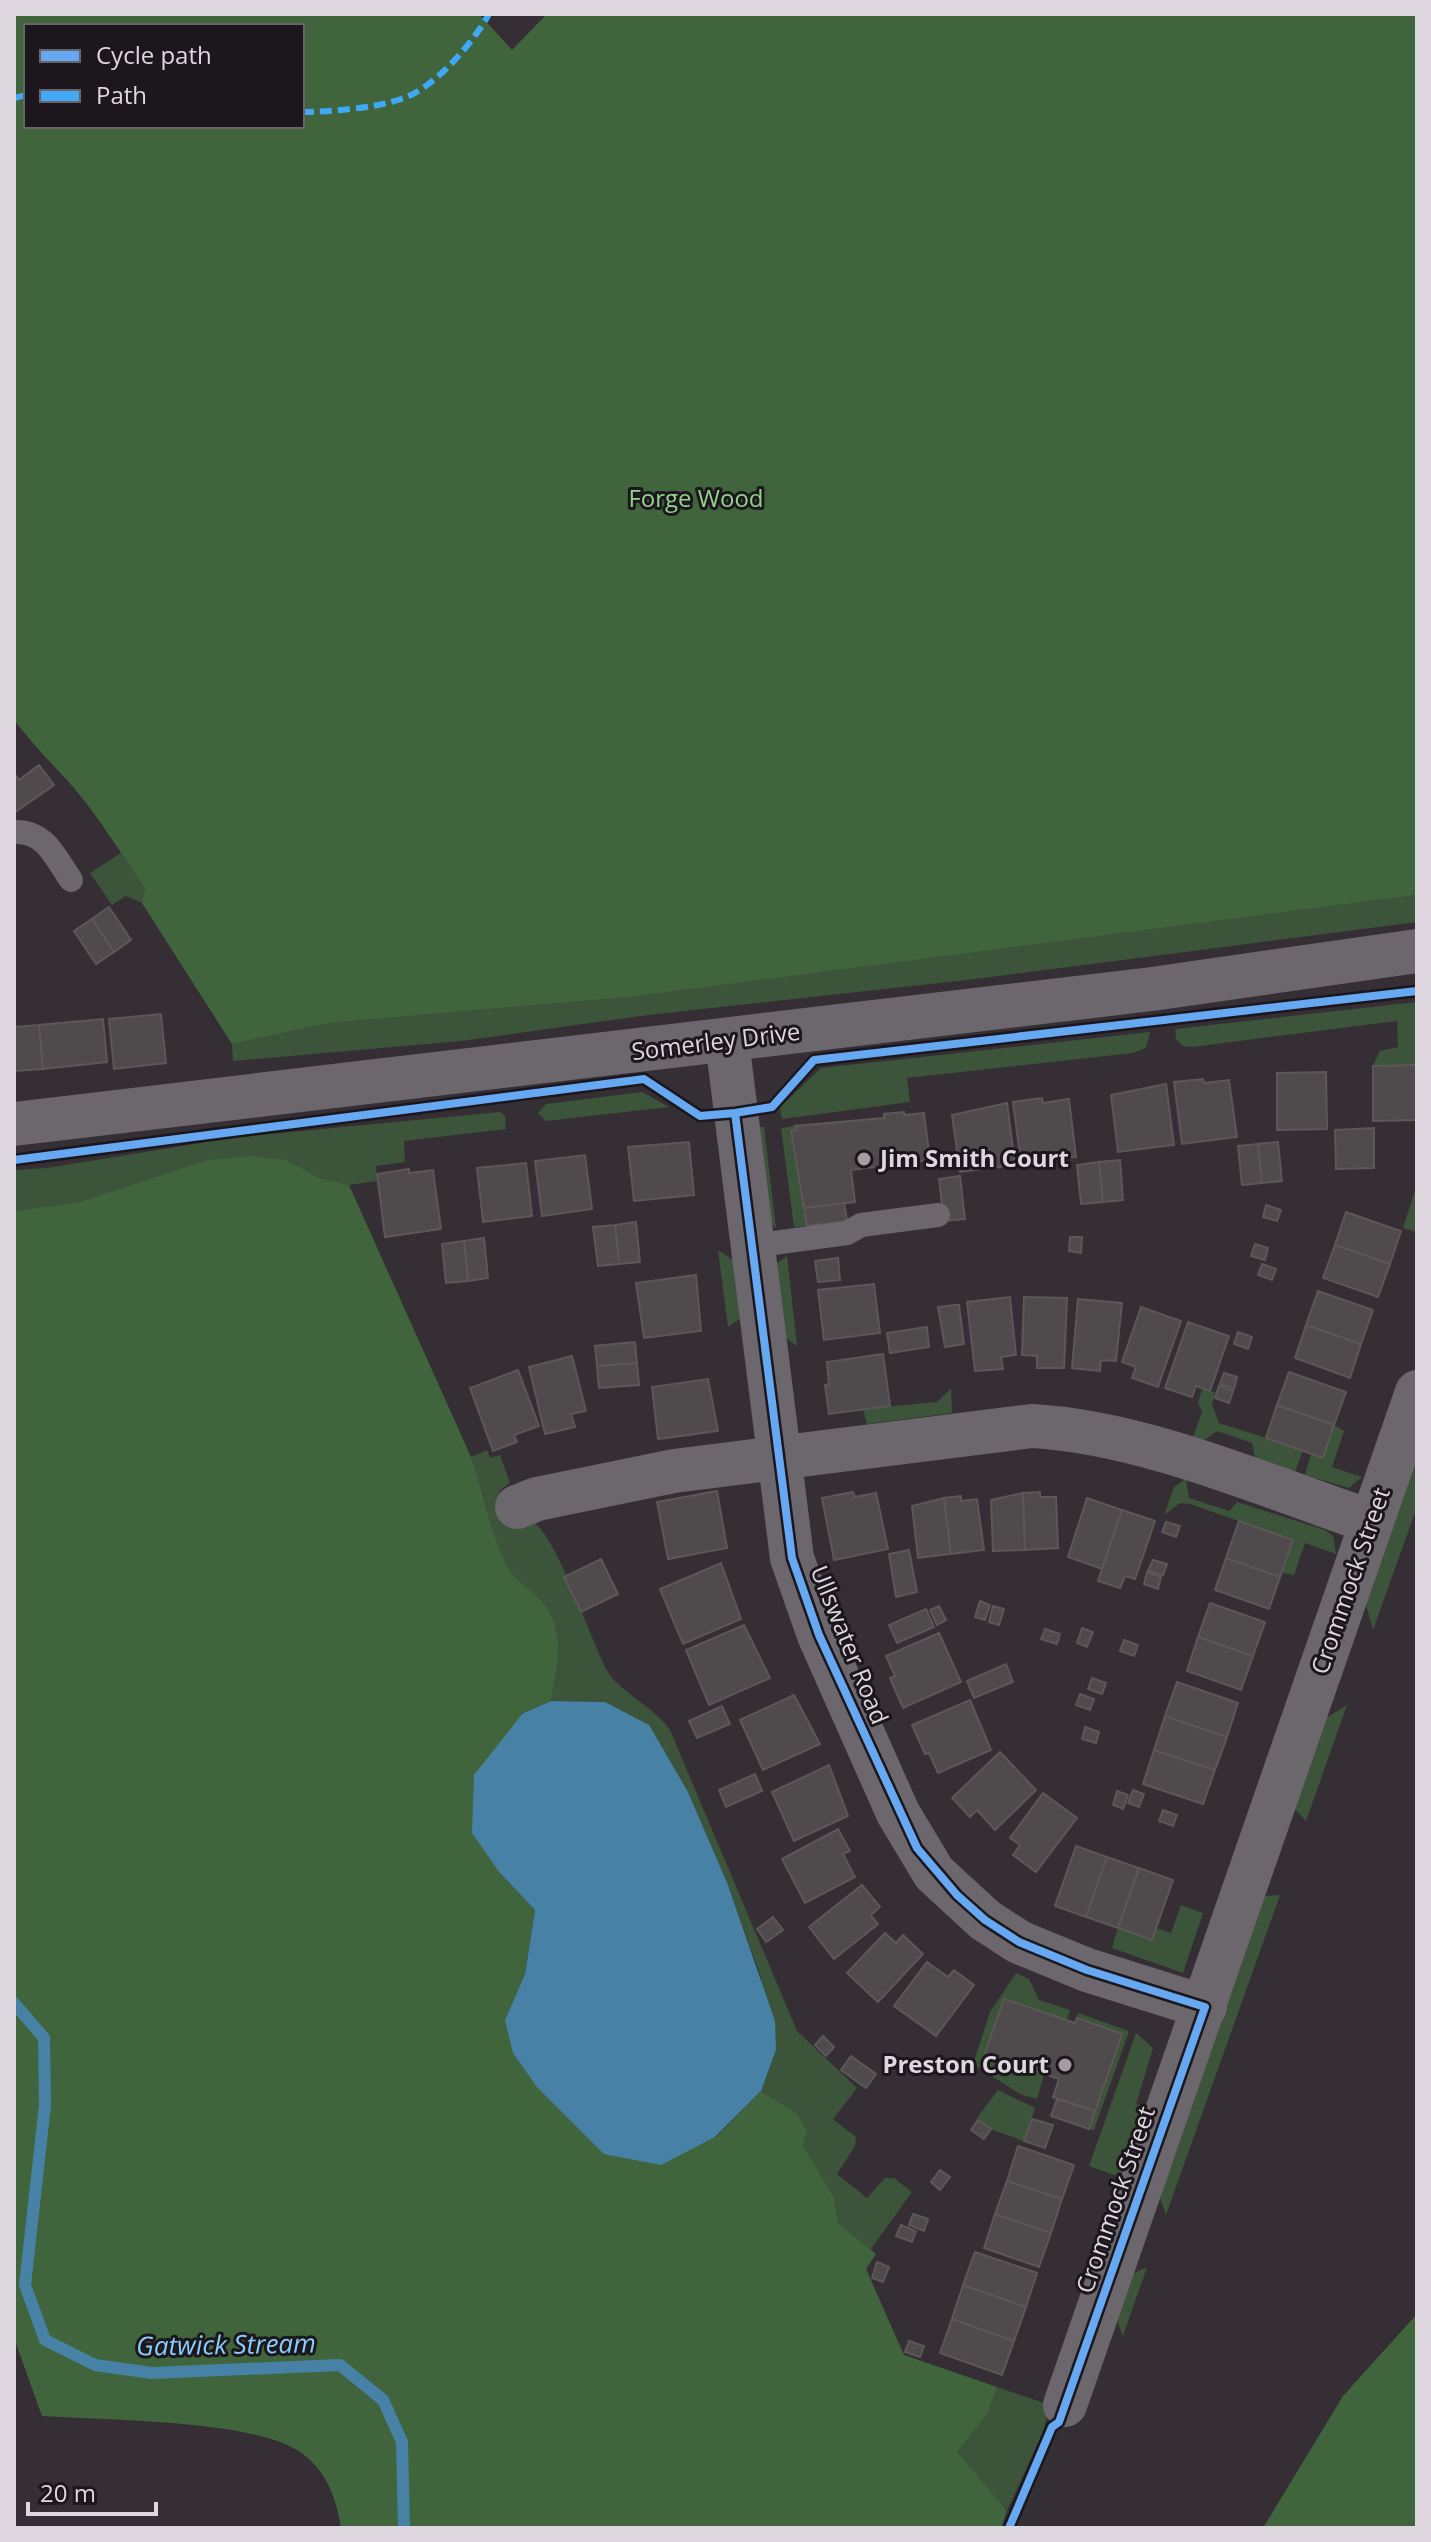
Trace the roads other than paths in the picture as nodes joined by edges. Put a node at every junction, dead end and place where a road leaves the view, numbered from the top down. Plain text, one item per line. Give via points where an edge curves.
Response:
1 (14, 832) edge
2 (71, 880) dead end
3 (1417, 951) edge
4 (727, 1041) junction
5 (14, 1124) edge
6 (938, 1215) dead end
7 (752, 1246) junction
8 (1417, 1392) edge
9 (777, 1456) junction
10 (517, 1507) dead end
11 (1372, 1522) junction
12 (1205, 2007) junction
13 (1065, 2405) dead end

1 - 2 lane via 42,838
3 - 4 street, Somerley Drive
4 - 5 street, Somerley Drive
4 - 7 street, Ullswater Road
6 - 7 lane
7 - 9 street, Ullswater Road
8 - 11 street, Crommock Street
9 - 10 street via 626,1480
9 - 11 street via 1001,1427 1072,1428 1118,1437
9 - 12 street, Ullswater Road via 792,1558 805,1599 898,1813 934,1873 985,1920 1019,1942
11 - 12 street, Crommock Street
12 - 13 street, Crommock Street

